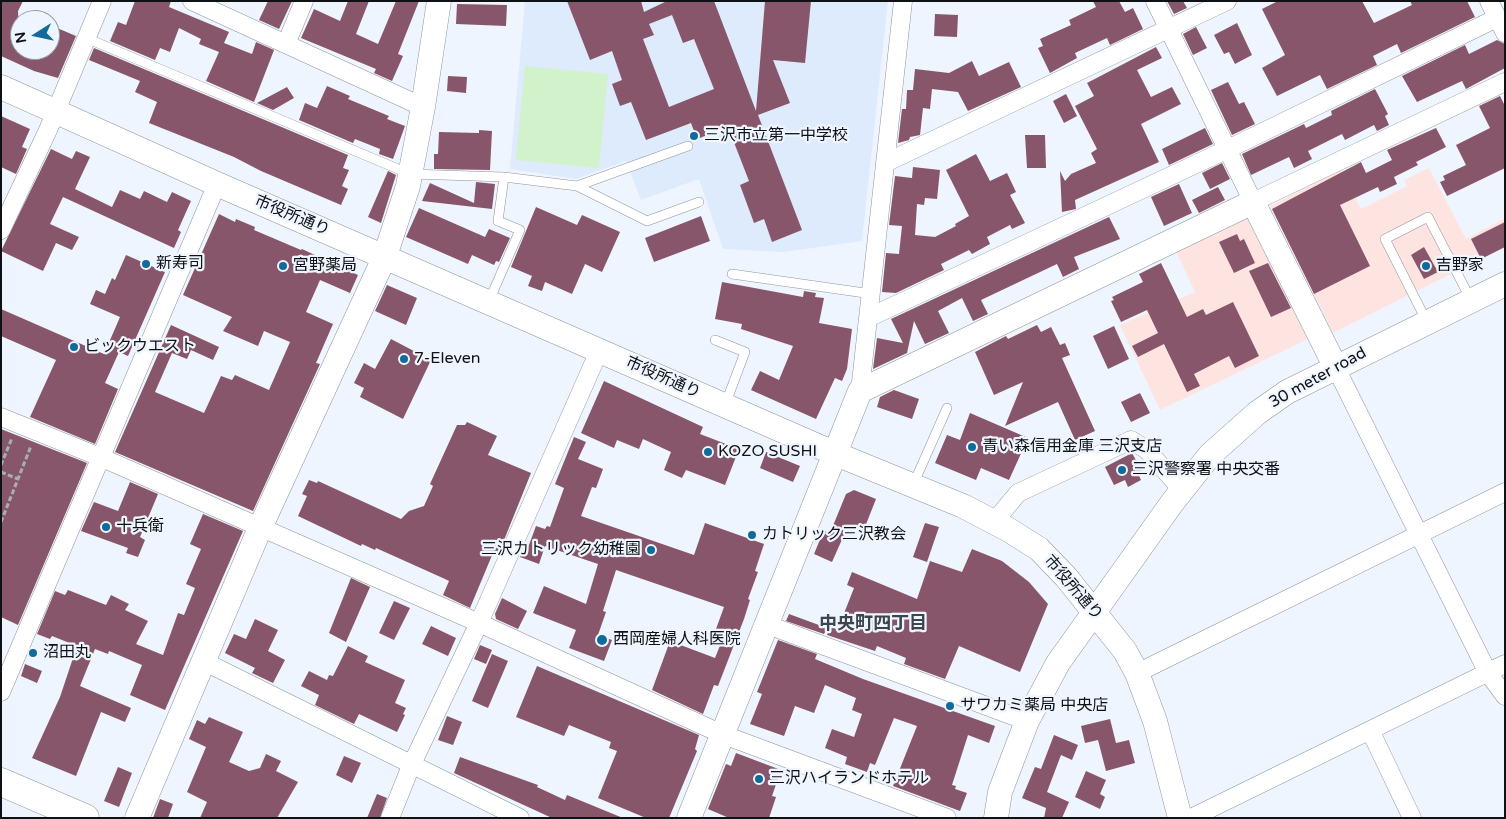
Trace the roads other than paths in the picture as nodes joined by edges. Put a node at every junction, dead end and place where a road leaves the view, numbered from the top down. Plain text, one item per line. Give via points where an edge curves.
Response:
1 (102, 1) edge
2 (192, 1) edge
3 (304, 1) edge
4 (440, 1) edge
5 (903, 1) edge
6 (1155, 1) edge
7 (1227, 1) edge
8 (1489, 1) edge
9 (1501, 26) edge
10 (1168, 30) junction
11 (86, 38) junction
12 (286, 44) junction
13 (1505, 82) edge
14 (1, 87) edge
15 (423, 107) junction
16 (55, 111) junction
17 (688, 146) dead end
18 (1228, 150) junction
19 (885, 163) junction
20 (410, 174) junction
21 (504, 177) junction
22 (217, 184) junction
23 (577, 186) junction
24 (698, 202) dead end
25 (1253, 202) junction
26 (1, 230) edge
27 (385, 256) junction
28 (732, 274) dead end
29 (1505, 284) edge
30 (872, 294) junction
31 (1471, 301) junction
32 (489, 302) junction
33 (870, 317) junction
34 (1426, 322) junction
35 (715, 340) dead end
36 (599, 350) junction
37 (1335, 366) junction
38 (860, 391) junction
39 (724, 405) junction
40 (948, 408) dead end
41 (1, 417) edge
42 (836, 454) junction
43 (100, 457) junction
44 (913, 485) junction
45 (1182, 490) junction
46 (1505, 492) edge
47 (994, 522) junction
48 (260, 528) junction
49 (1419, 534) junction
50 (1094, 612) junction
51 (479, 624) junction
52 (768, 625) junction
53 (205, 662) junction
54 (1505, 664) edge
55 (1136, 672) junction
56 (1488, 673) junction
57 (1, 692) edge
58 (1505, 696) edge
59 (1027, 720) junction
60 (1370, 730) junction
61 (724, 735) junction
62 (411, 766) junction
63 (1, 782) edge
64 (85, 818) edge
65 (137, 818) edge
66 (390, 818) edge
67 (520, 818) edge
68 (689, 818) edge
69 (947, 818) edge
70 (996, 818) edge
71 (1180, 818) edge
72 (1191, 818) edge
73 (1412, 818) edge

1 - 11 street
2 - 12 street
3 - 12 street
4 - 15 street
5 - 19 street
6 - 10 street
7 - 10 street
8 - 9 street
9 - 18 street
10 - 18 street
10 - 19 street
11 - 16 street
11 - 20 lane
12 - 15 street
13 - 25 street
14 - 16 street, 市役所通り
15 - 20 street
16 - 22 street, 市役所通り
16 - 26 street
17 - 23 lane
18 - 25 street
18 - 33 street
19 - 30 street
20 - 21 lane
20 - 27 street
21 - 23 lane
21 - 32 lane via 498,221 520,230
22 - 27 street, 市役所通り
22 - 43 street
23 - 24 lane via 646,221
25 - 37 street
25 - 38 street
27 - 32 street, 市役所通り
27 - 48 street
28 - 30 lane
29 - 31 street, 30 meter road
30 - 33 street
31 - 34 street, 30 meter road
31 - 34 lane via 1428,217 1384,240
32 - 36 street, 市役所通り
33 - 38 street
34 - 37 street, 30 meter road
35 - 39 lane via 745,352
36 - 39 street, 市役所通り
36 - 51 street
37 - 45 street, 30 meter road via 1287,392 1257,413 1210,455
37 - 49 street
38 - 42 street
39 - 42 street, 市役所通り
40 - 44 lane
41 - 43 street
42 - 44 street, 市役所通り
42 - 52 street
43 - 48 street
43 - 57 street
44 - 47 street, 市役所通り
45 - 47 street via 1147,450 1131,440 1018,493
45 - 50 street, 30 meter road
46 - 49 street
47 - 50 street, 市役所通り via 1039,549
48 - 51 street
48 - 53 street
49 - 55 street
49 - 56 street
50 - 55 street, 市役所通り via 1125,651
50 - 59 street, 30 meter road via 1058,663
51 - 61 street
51 - 62 street
52 - 59 street
52 - 61 street
53 - 62 street
53 - 65 street
54 - 56 street
55 - 71 street, 市役所通り via 1155,721
56 - 58 street
56 - 60 street
59 - 70 street, 30 meter road via 1000,792
60 - 72 street
60 - 73 street
61 - 68 street
61 - 69 street
62 - 66 street
62 - 67 street
63 - 64 main road

